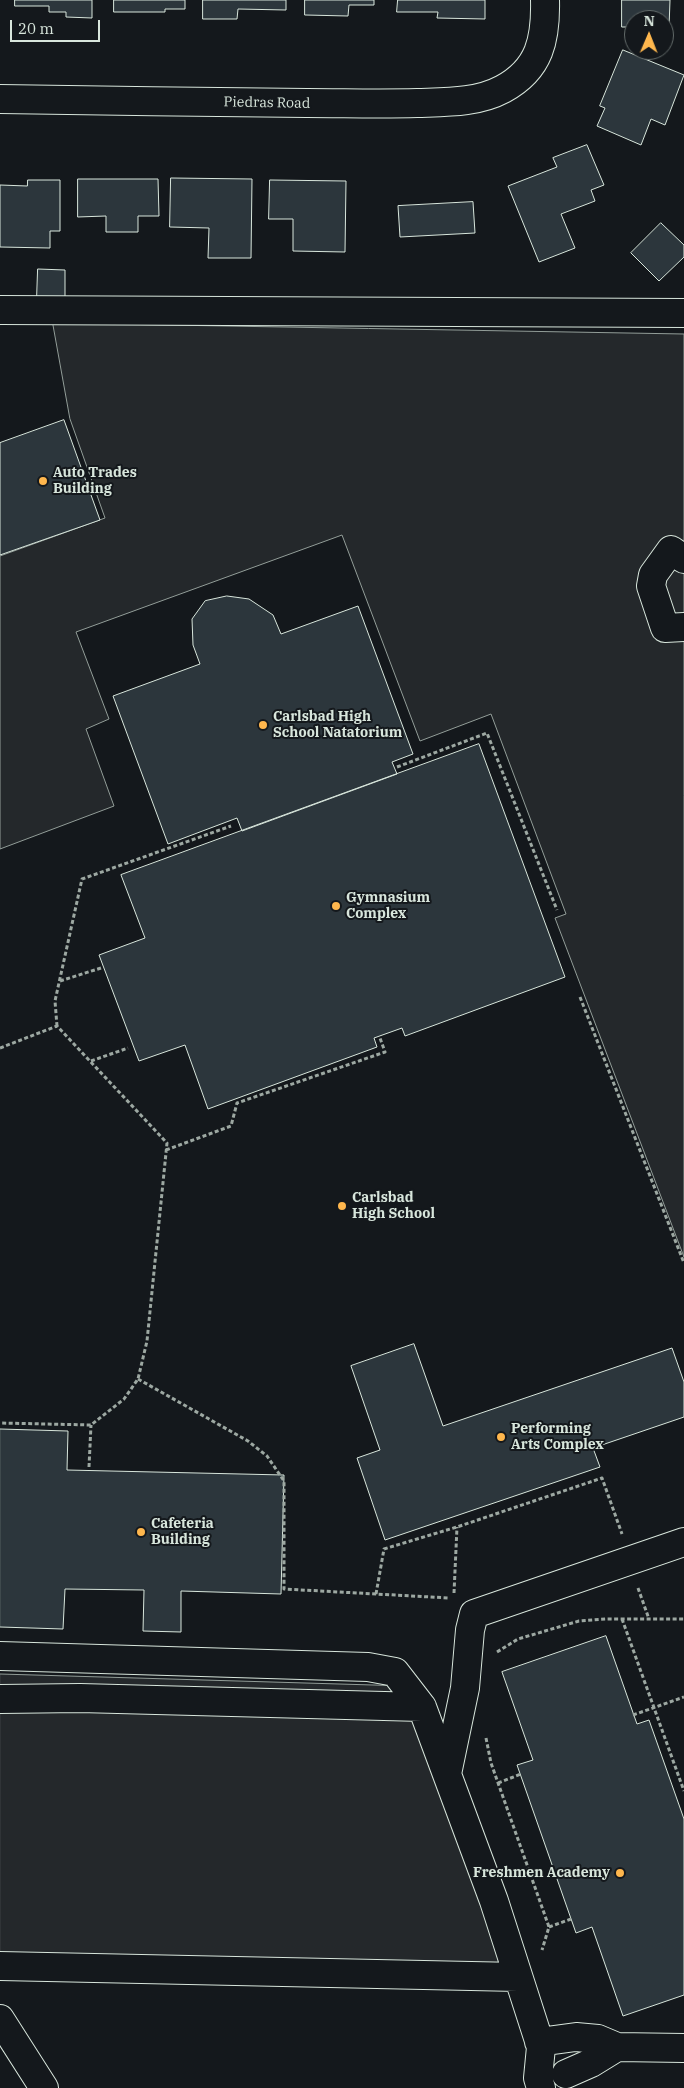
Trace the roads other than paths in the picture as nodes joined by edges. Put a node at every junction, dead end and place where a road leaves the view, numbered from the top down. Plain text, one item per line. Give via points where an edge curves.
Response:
1 (545, 0) edge
2 (0, 100) edge
3 (0, 310) edge
4 (684, 313) edge
5 (678, 554) edge
6 (684, 627) edge
7 (684, 1542) edge
8 (0, 1656) edge
9 (0, 1698) edge
10 (422, 1707) junction
11 (447, 1774) junction
12 (0, 1966) edge
13 (518, 1977) junction
14 (0, 2018) edge
15 (540, 2044) junction
16 (617, 2046) junction
17 (684, 2048) edge
18 (569, 2081) edge
19 (44, 2088) edge
20 (541, 2088) edge

1 - 2 street, Piedras Road via 544,39 537,58 526,72 504,89 451,102
3 - 4 street
5 - 6 street via 653,575 651,586 665,628
7 - 11 street via 474,1614 465,1688
8 - 10 street via 368,1667 396,1672
9 - 10 street
10 - 11 street
11 - 13 street
12 - 13 street
13 - 15 street
14 - 19 street
15 - 16 street via 576,2037 598,2039
15 - 18 street
15 - 20 street via 538,2078
16 - 17 street
16 - 18 street

